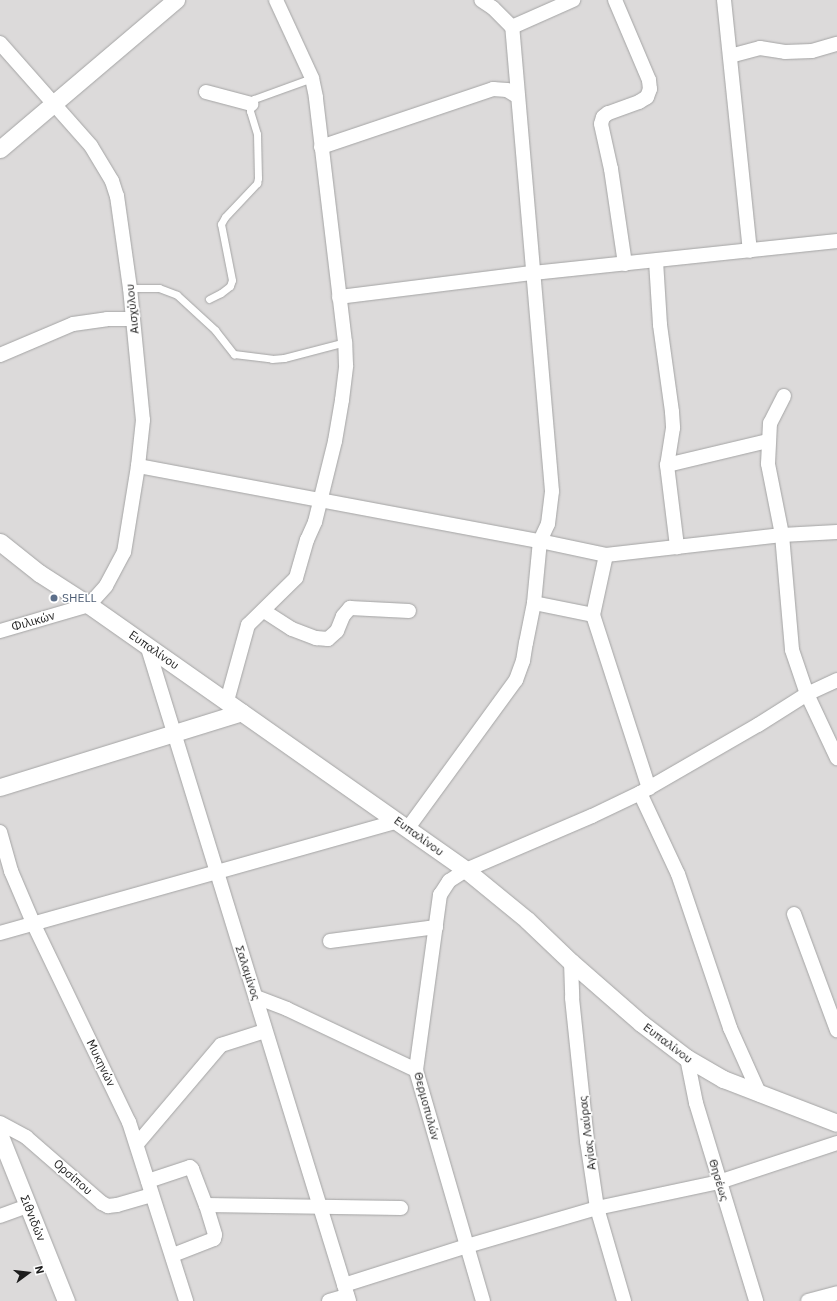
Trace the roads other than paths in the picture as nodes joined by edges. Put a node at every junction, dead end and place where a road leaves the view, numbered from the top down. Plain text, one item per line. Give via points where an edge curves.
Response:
1 (176, 0) edge
2 (276, 0) edge
3 (481, 0) edge
4 (573, 0) edge
5 (615, 0) edge
6 (724, 0) edge
7 (512, 27) junction
8 (0, 43) edge
9 (837, 44) edge
10 (730, 56) junction
11 (312, 78) junction
12 (206, 92) dead end
13 (518, 97) junction
14 (54, 103) junction
15 (251, 104) junction
16 (320, 147) junction
17 (0, 149) edge
18 (837, 241) edge
19 (750, 251) junction
20 (656, 261) junction
21 (625, 264) junction
22 (533, 273) junction
23 (130, 288) junction
24 (339, 296) junction
25 (208, 298) dead end
26 (133, 319) junction
27 (345, 342) junction
28 (0, 354) edge
29 (784, 396) dead end
30 (768, 441) junction
31 (667, 465) junction
32 (138, 466) junction
33 (320, 500) junction
34 (837, 532) edge
35 (782, 535) junction
36 (540, 541) junction
37 (0, 542) edge
38 (677, 547) junction
39 (606, 555) junction
40 (534, 603) junction
41 (89, 605) junction
42 (264, 611) junction
43 (409, 611) dead end
44 (593, 615) junction
45 (0, 631) edge
46 (146, 645) junction
47 (837, 680) edge
48 (807, 694) junction
49 (227, 701) junction
50 (242, 712) junction
51 (174, 734) junction
52 (837, 758) edge
53 (0, 787) edge
54 (644, 791) junction
55 (403, 825) junction
56 (0, 832) edge
57 (466, 870) junction
58 (216, 872) junction
59 (794, 914) dead end
60 (34, 925) junction
61 (436, 927) junction
62 (0, 933) edge
63 (330, 941) dead end
64 (571, 962) junction
65 (256, 997) junction
66 (837, 1030) edge
67 (265, 1031) junction
68 (687, 1058) junction
69 (416, 1070) junction
70 (760, 1095) junction
71 (0, 1123) edge
72 (837, 1124) edge
73 (0, 1136) edge
74 (837, 1143) edge
75 (137, 1144) junction
76 (148, 1181) junction
77 (719, 1182) junction
78 (152, 1195) junction
79 (206, 1205) junction
80 (28, 1206) junction
81 (320, 1206) junction
82 (401, 1208) dead end
83 (597, 1208) junction
84 (0, 1216) edge
85 (467, 1246) junction
86 (173, 1255) junction
87 (837, 1293) edge
88 (347, 1294) edge
89 (66, 1301) edge
90 (186, 1301) edge
91 (329, 1301) edge
92 (483, 1301) edge
93 (624, 1301) edge
94 (756, 1301) edge
95 (808, 1301) edge

1 - 14 street
2 - 11 street
3 - 7 street
4 - 7 street
5 - 21 street via 649,80 650,89 647,97 639,102 602,117 601,124 611,169
6 - 10 street
7 - 13 street
8 - 14 street, Αισχύλου
9 - 10 street via 812,51 786,52 760,48
10 - 19 street
11 - 15 lane via 254,99
11 - 16 street
12 - 15 street
13 - 16 street via 507,90 493,90
13 - 22 street
14 - 17 street
14 - 23 street, Αισχύλου via 91,146 112,182 117,196
15 - 25 lane via 250,111 257,134 257,183 221,224 232,280 230,286 221,293
16 - 24 street
18 - 19 street
19 - 20 street
20 - 21 street
20 - 31 street via 660,325 673,428
21 - 22 street
22 - 24 street
22 - 36 street via 552,491 548,524
23 - 26 street, Αισχύλου
23 - 27 lane via 159,288 177,295 207,321 234,354 284,358
24 - 27 street
26 - 28 street via 107,319 73,324
26 - 32 street, Αισχύλου via 143,420
27 - 33 street via 346,366 342,400
29 - 30 street via 770,423
30 - 31 street
30 - 35 street via 768,464
31 - 38 street
32 - 33 street
32 - 41 street, Αισχύλου via 124,552 106,586
33 - 36 street
33 - 42 street via 296,578
34 - 35 street
35 - 38 street
35 - 48 street via 792,650
36 - 39 street
36 - 40 street
37 - 41 street, Ευπαλίνου via 39,573
38 - 39 street
39 - 44 street
40 - 44 street
40 - 55 street via 523,661 516,680
41 - 45 street, Φιλικών
41 - 46 street, Ευπαλίνου
42 - 43 street via 292,629 316,638 328,639 337,631 343,616 350,608
42 - 49 street via 248,625
44 - 54 street
46 - 49 street, Ευπαλίνου
46 - 51 street, Σαλαμίνος
47 - 48 street, Θερμοπυλών
48 - 52 street
48 - 54 street, Θερμοπυλών
49 - 50 street, Ευπαλίνου
50 - 51 street
50 - 55 street, Ευπαλίνου
51 - 53 street
51 - 58 street, Σαλαμίνος
54 - 57 street, Θερμοπυλών
54 - 70 street via 678,874 730,1028
55 - 57 street, Ευπαλίνου
55 - 58 street
56 - 60 street, Μυκηνών via 11,871
57 - 61 street, Θερμοπυλών via 449,881 440,895
57 - 64 street, Ευπαλίνου via 527,920
58 - 60 street
58 - 65 street, Σαλαμίνος
59 - 66 street
60 - 62 street
60 - 75 street, Μυκηνών via 129,1122
61 - 63 street
61 - 69 street, Θερμοπυλών
64 - 68 street, Ευπαλίνου via 641,1023
64 - 83 street, Αγίας Λαύρας via 572,998 587,1141
65 - 67 street, Σαλαμίνος
65 - 69 street
67 - 75 street via 221,1046
67 - 81 street, Σαλαμίνος
68 - 70 street, Ευπαλίνου via 723,1080
68 - 77 street, Θησέως via 696,1103
69 - 85 street, Θερμοπυλών
70 - 72 street, Ευπαλίνου
71 - 78 street, Ορσίπου via 26,1136 108,1206
73 - 80 street, Σιθνιδών
74 - 77 street
75 - 76 street, Μυκηνών
76 - 78 street, Μυκηνών
76 - 79 street via 190,1167
77 - 83 street
77 - 94 street, Θησέως
78 - 86 street, Μυκηνών
79 - 81 street
79 - 86 street via 214,1239
80 - 84 street
80 - 89 street, Σιθνιδών
81 - 82 street
81 - 88 street, Σαλαμίνος
83 - 85 street
83 - 93 street, Αγίας Λαύρας
85 - 88 street
85 - 92 street, Θερμοπυλών
86 - 90 street, Μυκηνών
87 - 95 street
88 - 91 street

